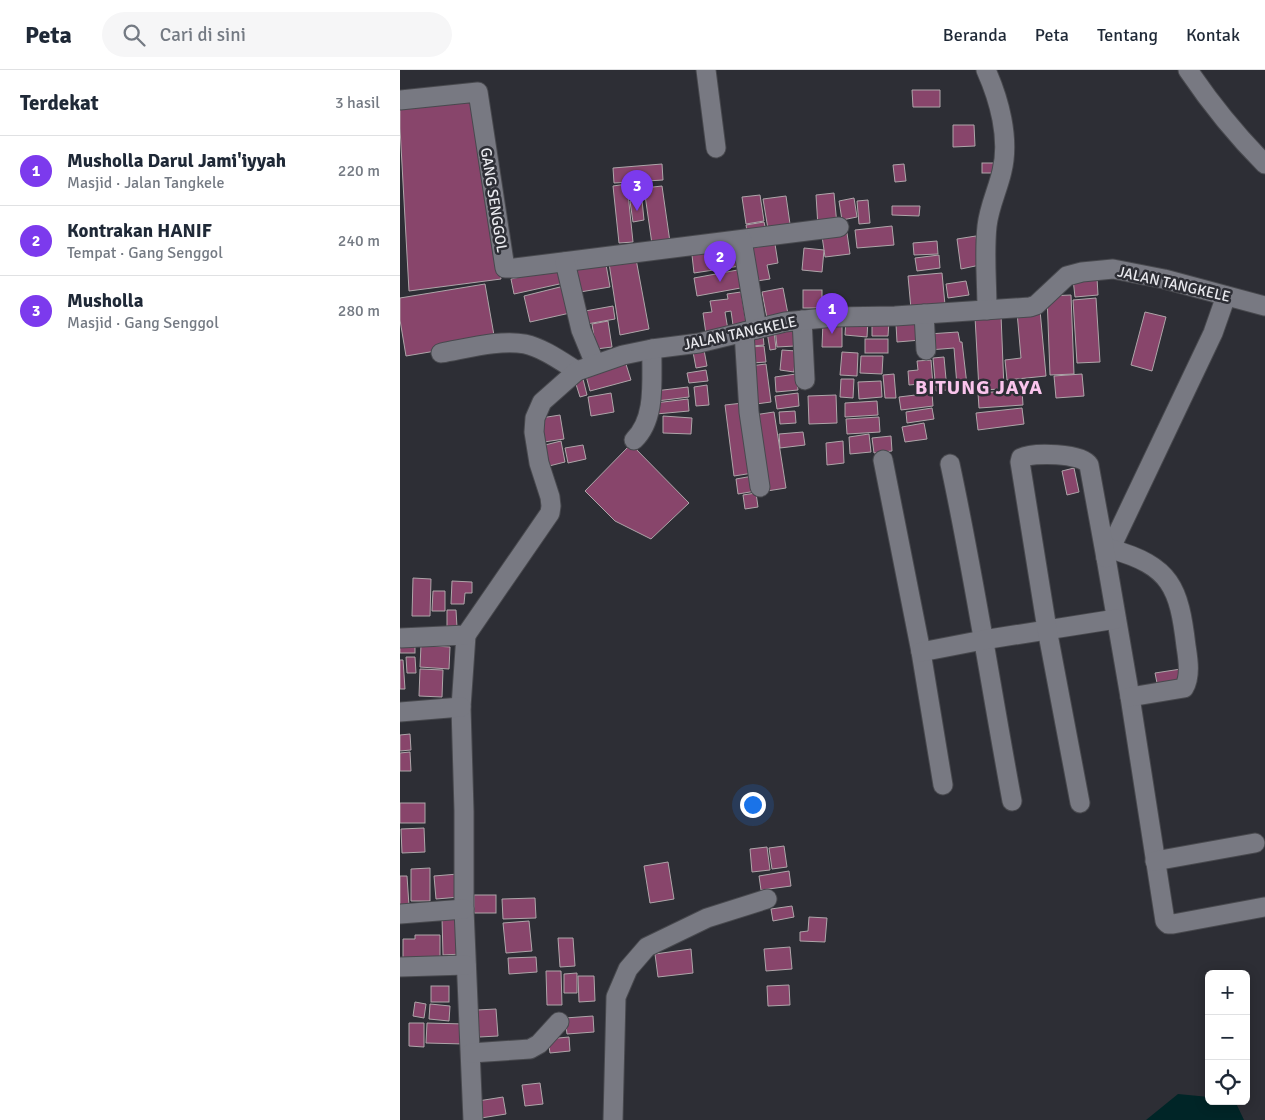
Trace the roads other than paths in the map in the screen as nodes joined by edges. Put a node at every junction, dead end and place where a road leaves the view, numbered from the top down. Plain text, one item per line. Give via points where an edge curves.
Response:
1 (706, 70) edge
2 (986, 70) edge
3 (1188, 70) edge
4 (400, 100) edge
5 (716, 148) dead end
6 (1265, 164) edge
7 (839, 227) dead end
8 (742, 240) junction
9 (566, 262) junction
10 (1226, 296) junction
11 (1265, 306) edge
12 (987, 310) junction
13 (924, 314) junction
14 (802, 320) junction
15 (750, 331) junction
16 (652, 349) junction
17 (926, 350) dead end
18 (440, 353) dead end
19 (595, 364) junction
20 (577, 370) junction
21 (805, 380) dead end
22 (634, 440) dead end
23 (883, 460) dead end
24 (950, 464) dead end
25 (760, 487) dead end
26 (1109, 553) junction
27 (1116, 619) junction
28 (1047, 629) junction
29 (466, 635) junction
30 (400, 638) edge
31 (982, 640) junction
32 (921, 652) junction
33 (1130, 697) junction
34 (461, 707) junction
35 (400, 712) edge
36 (943, 785) dead end
37 (1012, 801) dead end
38 (1080, 803) dead end
39 (1255, 842) dead end
40 (1155, 861) junction
41 (767, 899) dead end
42 (1264, 907) edge
43 (464, 909) junction
44 (400, 914) edge
45 (466, 965) junction
46 (400, 966) edge
47 (559, 1022) dead end
48 (471, 1053) junction
49 (473, 1120) edge
50 (613, 1120) edge

1 - 5 street
2 - 12 street via 1002,120 1004,142 1003,169 987,225
3 - 6 street via 1238,137
4 - 9 street, GANG SENGGOL via 478,92 505,268
7 - 8 street, GANG SENGGOL
8 - 9 street, GANG SENGGOL
8 - 15 street
9 - 19 street via 581,330
10 - 11 street, JALAN TANGKELE
10 - 12 street, JALAN TANGKELE via 1113,269 1067,276 1036,305
10 - 26 street via 1213,333
12 - 13 street, JALAN TANGKELE
13 - 14 street, JALAN TANGKELE
13 - 17 street
14 - 15 street, JALAN TANGKELE
14 - 21 street
15 - 16 street, JALAN TANGKELE via 699,343
15 - 25 street via 749,412
16 - 19 street, JALAN TANGKELE
16 - 22 street via 646,424
18 - 20 street via 525,344
19 - 20 street, JALAN TANGKELE
20 - 29 street, JALAN TANGKELE via 542,402 535,418 534,432 539,463 550,497 550,513
23 - 32 street
24 - 31 street via 971,565
26 - 27 street
26 - 28 street via 1089,464 1080,458 1056,455 1021,458
26 - 33 street via 1127,553 1156,567 1176,592 1182,614 1188,660 1188,681 1184,688
27 - 28 street
27 - 33 street
28 - 31 street
28 - 38 street
29 - 30 street
29 - 34 street
31 - 32 street
31 - 37 street
32 - 36 street
33 - 40 street
34 - 35 street
34 - 43 street
39 - 40 street
40 - 42 street via 1162,909 1168,924
41 - 50 street via 708,918 646,947 628,969 616,997
43 - 44 street
43 - 45 street
45 - 46 street
45 - 48 street
47 - 48 street via 530,1050
48 - 49 street

